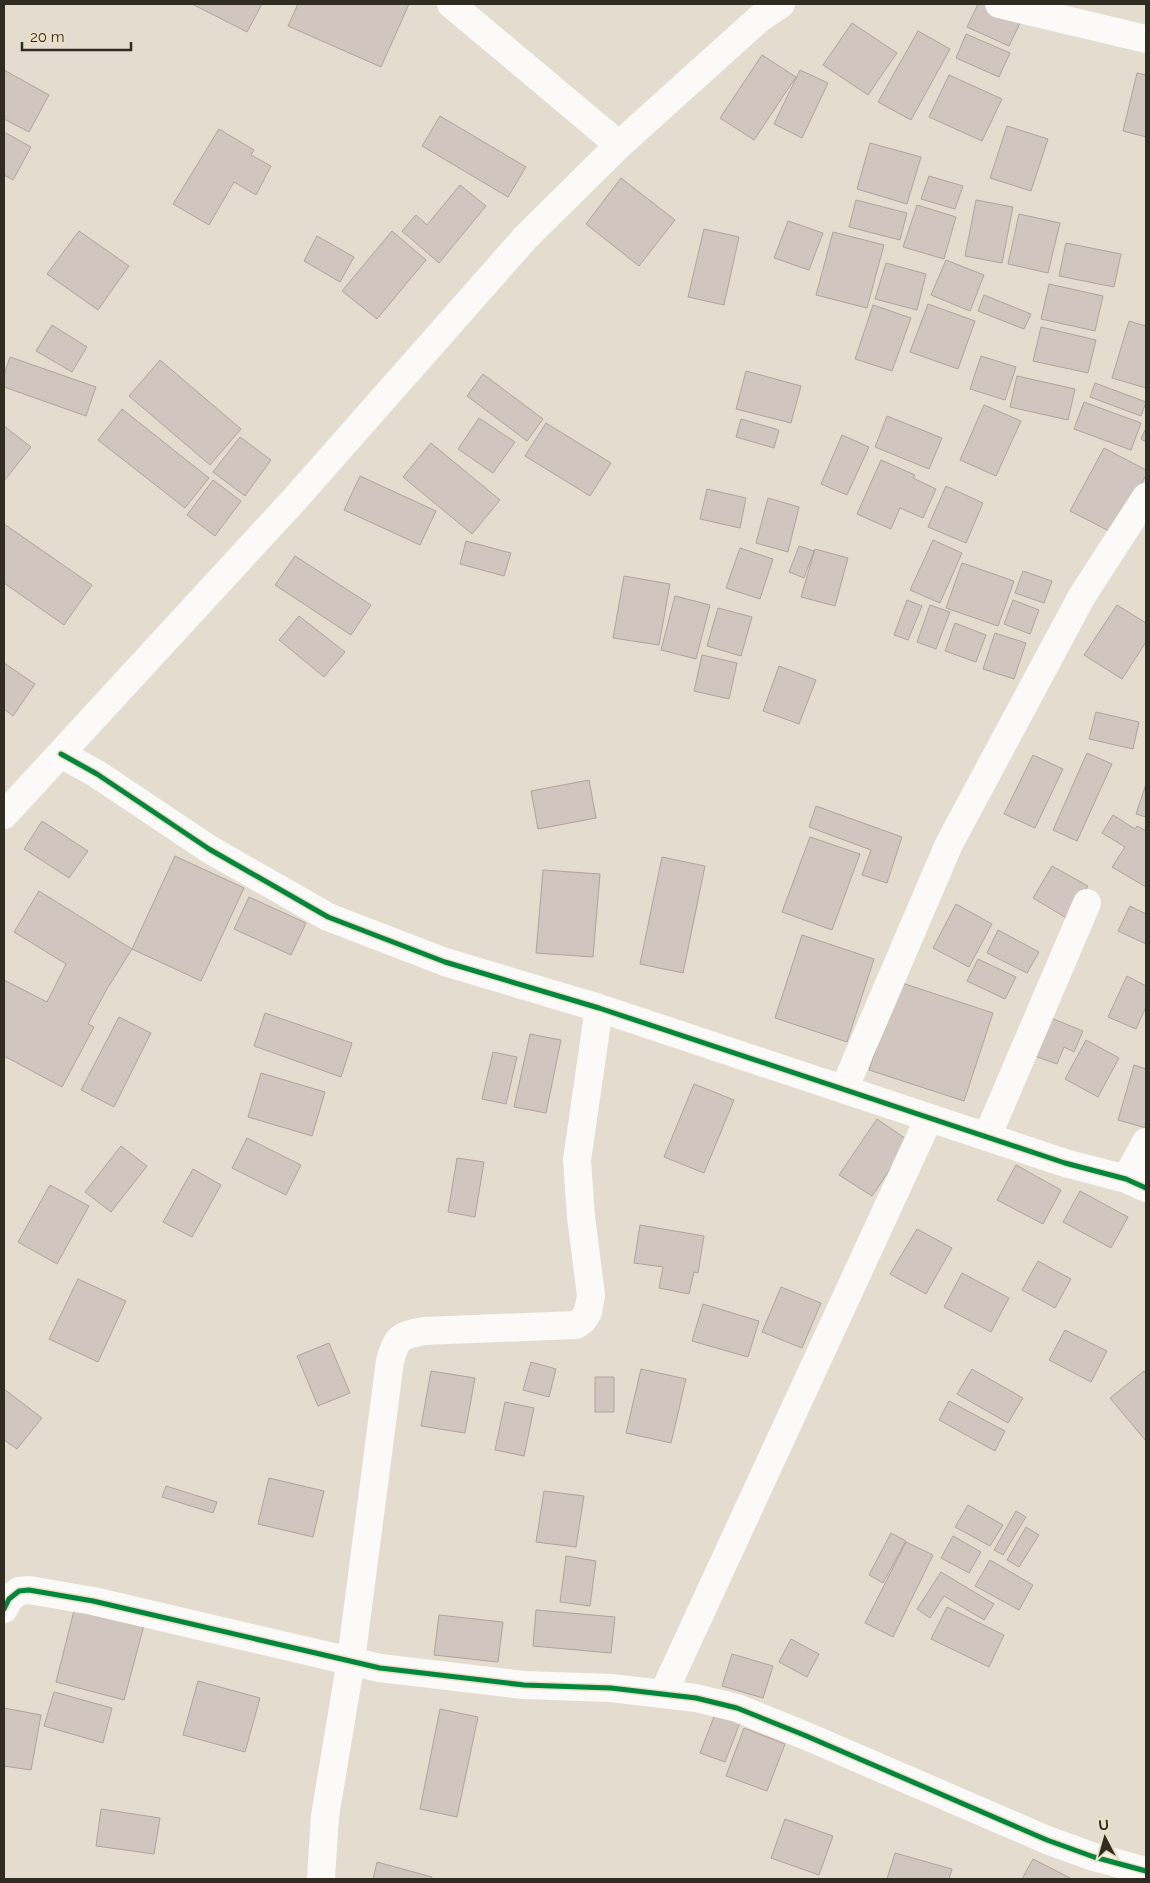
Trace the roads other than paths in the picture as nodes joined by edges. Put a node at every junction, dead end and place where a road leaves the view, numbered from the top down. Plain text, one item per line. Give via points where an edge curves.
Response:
1 (451, 4) edge
2 (781, 4) edge
3 (998, 4) edge
4 (1146, 39) edge
5 (619, 145) junction
6 (1146, 497) edge
7 (61, 754) junction
8 (4, 815) edge
9 (1087, 903) dead end
10 (599, 1008) junction
11 (844, 1089) junction
12 (929, 1118) junction
13 (987, 1137) junction
14 (1146, 1142) edge
15 (1136, 1184) edge
16 (4, 1609) edge
17 (351, 1660) junction
18 (663, 1694) junction
19 (1146, 1871) edge
20 (321, 1879) edge

1 - 5 street
2 - 5 street via 760,18
3 - 4 street
5 - 7 street via 526,237 294,500
6 - 11 street via 1082,596 949,844
7 - 8 street
7 - 10 street via 97,774 209,849 328,917 445,962
9 - 13 street
10 - 11 street
10 - 17 street via 578,1160 591,1295 588,1312 576,1324 424,1332 404,1335 394,1345
11 - 12 street
12 - 13 street
12 - 18 street
13 - 15 street
14 - 15 street
16 - 17 street via 9,1599 19,1591 29,1590 92,1601
17 - 18 street via 380,1668 524,1685 610,1688
17 - 20 street via 325,1816
18 - 19 street via 737,1708 1047,1840

